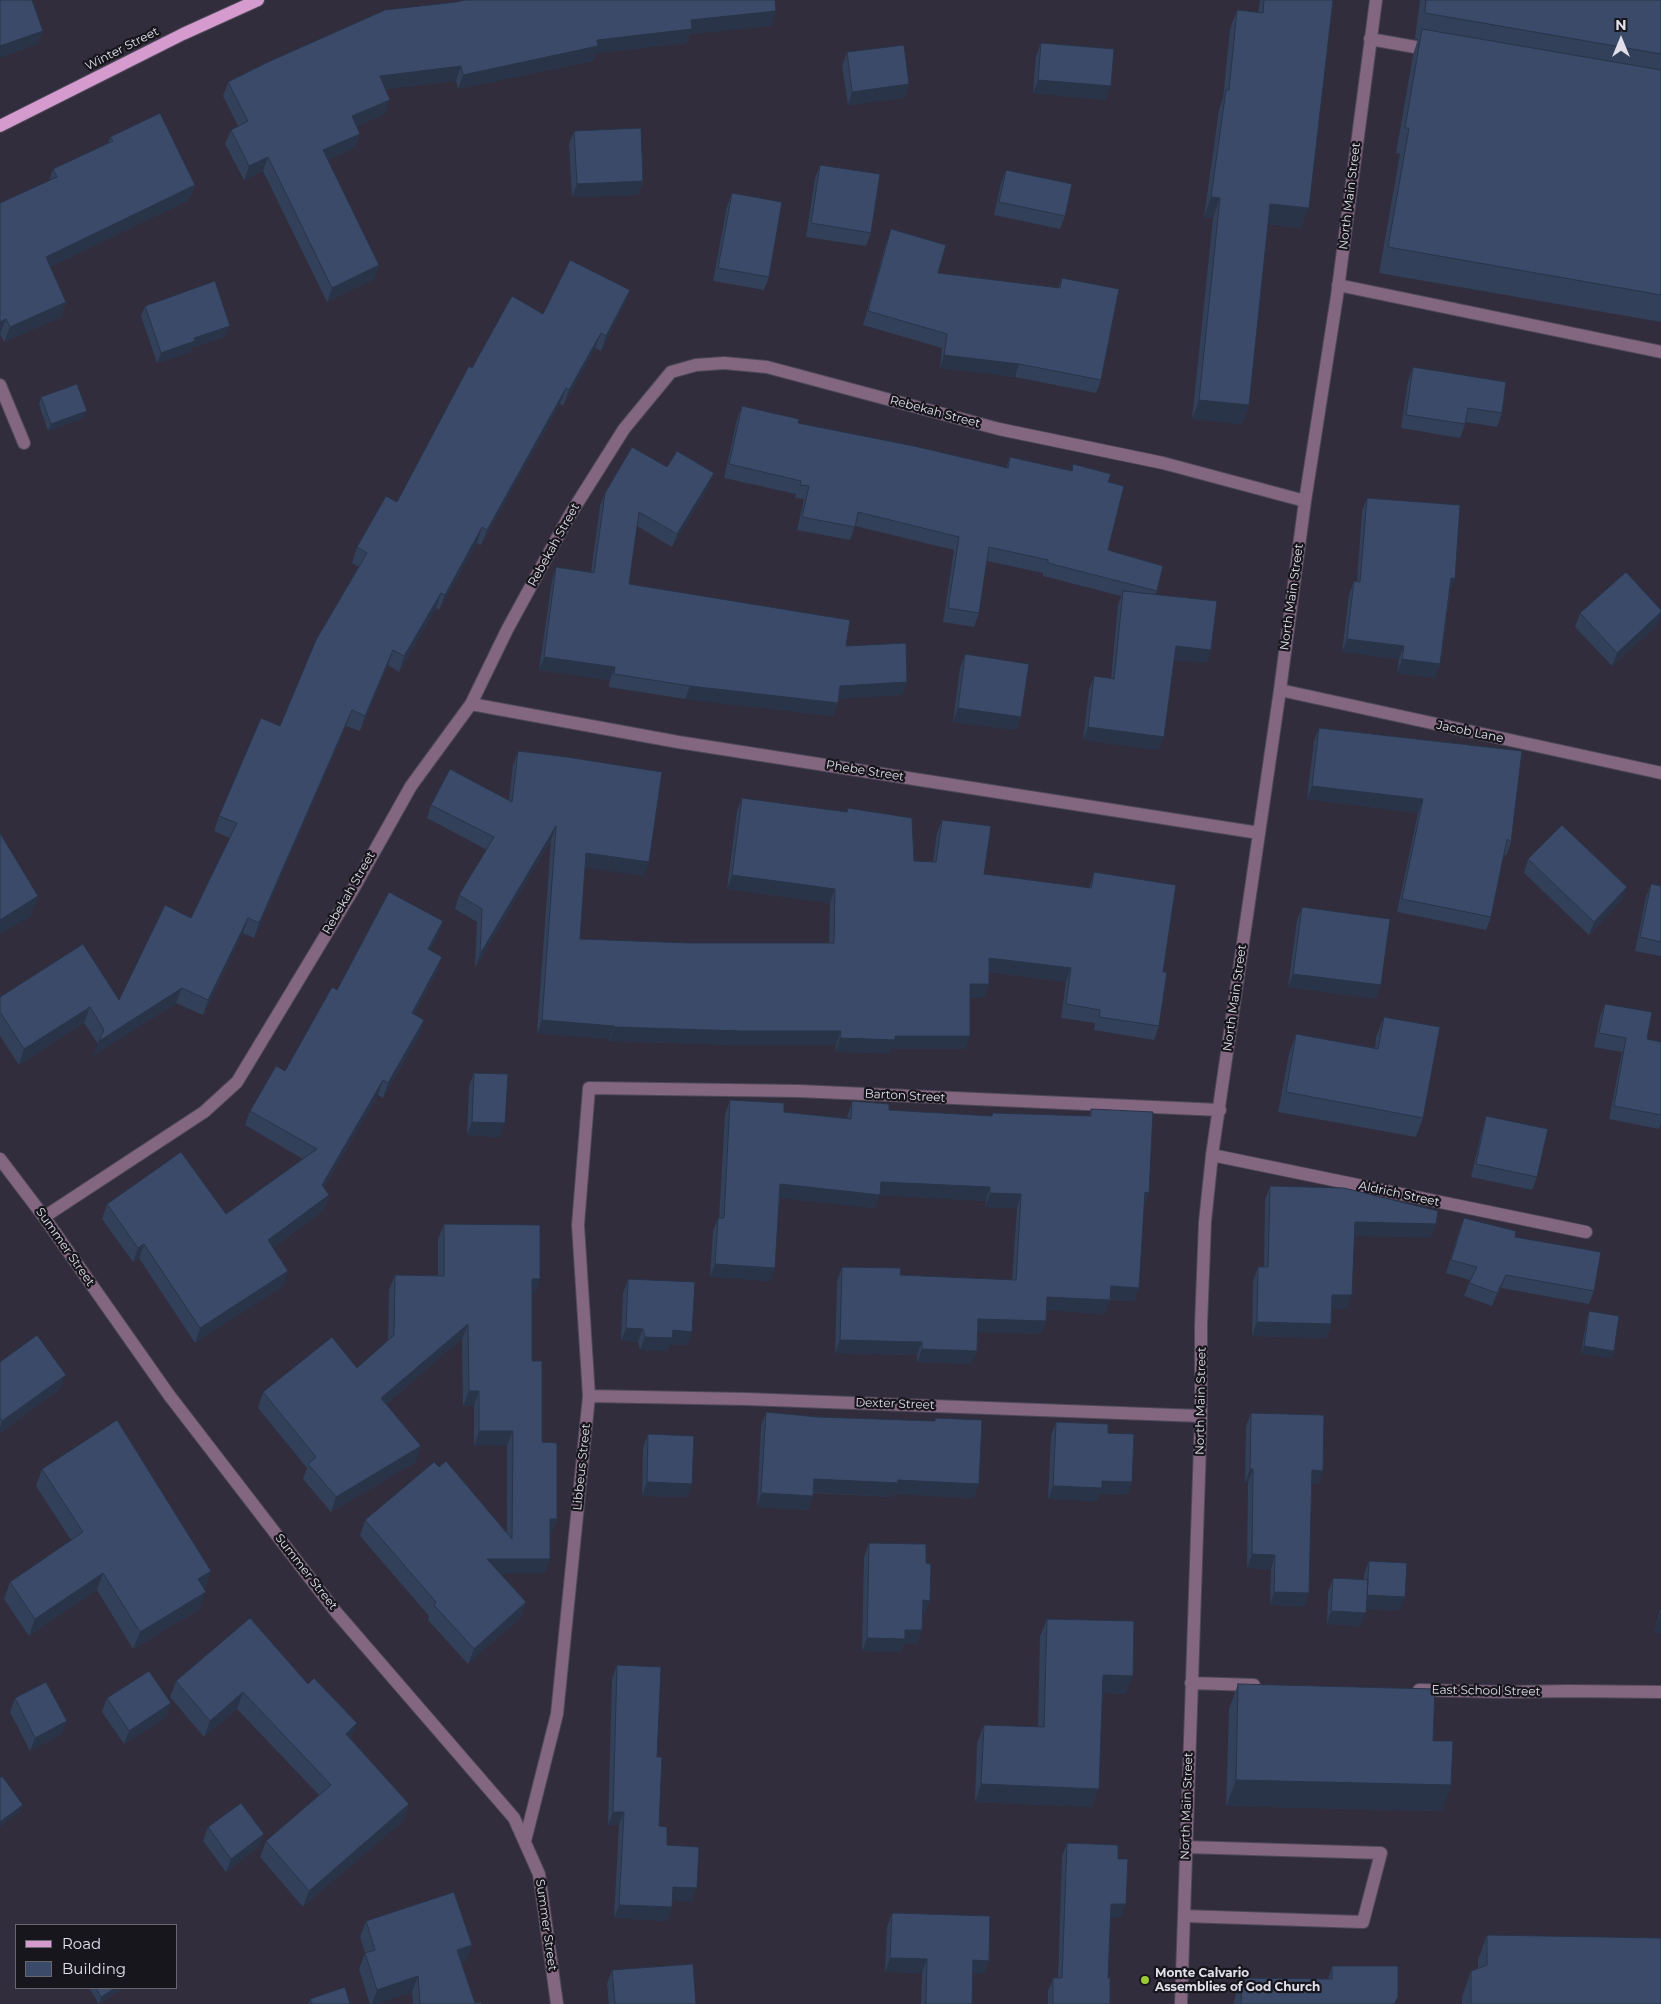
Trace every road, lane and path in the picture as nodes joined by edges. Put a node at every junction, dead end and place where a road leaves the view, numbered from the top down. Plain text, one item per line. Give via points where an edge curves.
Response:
1 (258, 0) edge
2 (1376, 0) edge
3 (1370, 39) junction
4 (1448, 52) edge
5 (0, 126) edge
6 (1338, 285) junction
7 (1661, 352) edge
8 (0, 386) edge
9 (24, 443) dead end
10 (1305, 501) junction
11 (1280, 690) junction
12 (471, 704) junction
13 (1661, 774) edge
14 (1259, 833) junction
15 (590, 1088) joint
16 (1220, 1110) junction
17 (1212, 1156) junction
18 (0, 1158) edge
19 (44, 1217) junction
20 (1586, 1232) dead end
21 (589, 1396) junction
22 (1201, 1416) junction
23 (1191, 1683) junction
24 (1270, 1685) edge
25 (1409, 1690) edge
26 (1661, 1692) edge
27 (525, 1841) junction
28 (1186, 1847) junction
29 (1184, 1916) junction
30 (557, 2004) edge
31 (1181, 2004) edge

1 - 5 main road, Winter Street
2 - 3 street, North Main Street
3 - 4 street
3 - 6 street, North Main Street
6 - 7 street
6 - 10 street, North Main Street
8 - 9 street
10 - 11 street, North Main Street
10 - 12 street, Rebekah Street via 1163,463 999,429 767,367 724,363 696,365 671,372 624,429 568,518
11 - 13 street, Jacob Lane
11 - 14 street, North Main Street
12 - 14 street, Phebe Street via 678,742
12 - 19 street, Rebekah Street via 411,786 237,1082 204,1112
14 - 16 street, North Main Street
15 - 16 street, Barton Street via 799,1091
15 - 21 street, Libbeus Street via 578,1225
16 - 17 street, North Main Street
17 - 20 street, Aldrich Street
17 - 22 street, North Main Street via 1205,1222
18 - 19 street, Summer Street
19 - 27 street, Summer Street via 169,1394 330,1604 514,1818
21 - 22 street, Dexter Street
21 - 27 street, Libbeus Street via 557,1714
22 - 23 street, North Main Street
23 - 24 street
23 - 28 street, North Main Street
25 - 26 street, East School Street
27 - 30 street, Summer Street via 539,1874
28 - 29 street, North Main Street
28 - 29 street via 1381,1853 1363,1922
29 - 31 street, North Main Street

